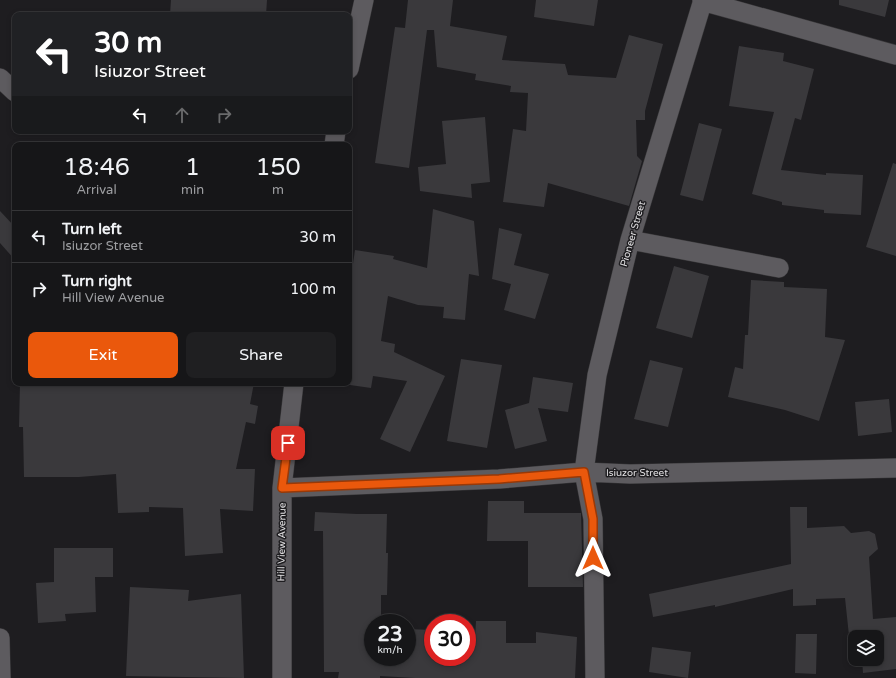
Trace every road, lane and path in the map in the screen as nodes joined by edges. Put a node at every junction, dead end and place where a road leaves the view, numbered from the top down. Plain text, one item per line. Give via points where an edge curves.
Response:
1 (364, 0) edge
2 (703, 1) edge
3 (352, 55) edge
4 (896, 55) edge
5 (0, 78) edge
6 (12, 89) edge
7 (630, 240) junction
8 (779, 268) dead end
9 (294, 386) edge
10 (896, 468) edge
11 (584, 472) junction
12 (282, 488) junction
13 (0, 638) edge
14 (1, 678) edge
15 (282, 678) edge
16 (595, 678) edge

1 - 3 street
2 - 4 street
2 - 7 street, Pioneer Street
5 - 6 street
7 - 8 street
7 - 11 street, Pioneer Street via 597,375
9 - 12 street, Hill View Avenue
10 - 11 street, Isiuzor Street via 630,474
11 - 12 street, Isiuzor Street via 499,479
11 - 16 street, Pioneer Street via 593,519
12 - 15 street, Hill View Avenue
13 - 14 street

